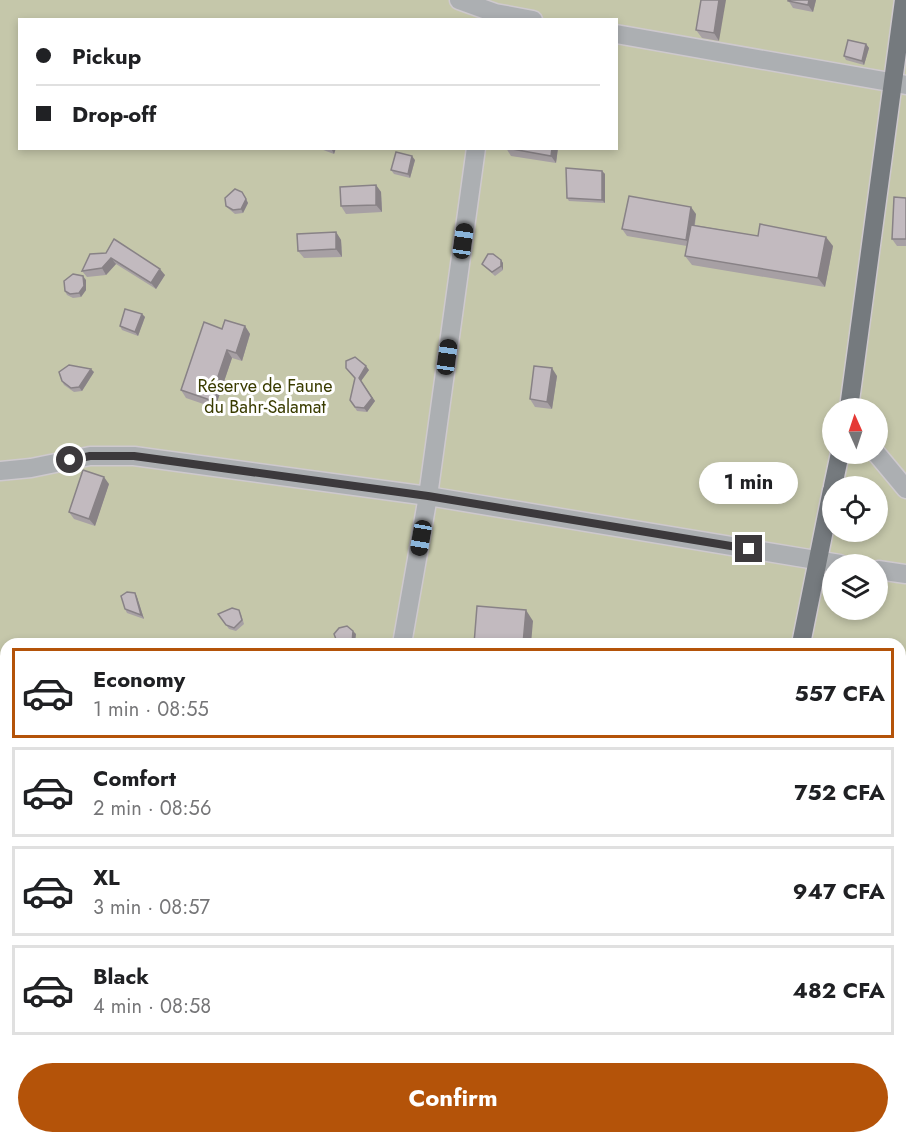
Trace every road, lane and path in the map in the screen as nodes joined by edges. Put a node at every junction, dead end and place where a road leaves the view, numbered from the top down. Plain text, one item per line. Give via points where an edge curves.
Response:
1 (459, 0) edge
2 (904, 0) edge
3 (494, 16) edge
4 (514, 18) edge
5 (618, 34) edge
6 (900, 84) edge
7 (476, 150) edge
8 (851, 398) edge
9 (885, 464) edge
10 (0, 471) edge
11 (906, 489) edge
12 (428, 496) junction
13 (822, 538) edge
14 (817, 560) junction
15 (822, 561) edge
16 (888, 571) edge
17 (906, 574) edge
18 (403, 638) edge
19 (802, 638) edge

1 - 3 street
2 - 6 main road
3 - 4 street
5 - 6 street
6 - 8 main road
7 - 12 street
9 - 11 street
10 - 12 street via 90,456 134,456
12 - 14 street
12 - 18 street
13 - 14 main road
14 - 15 street
14 - 19 main road
16 - 17 street

